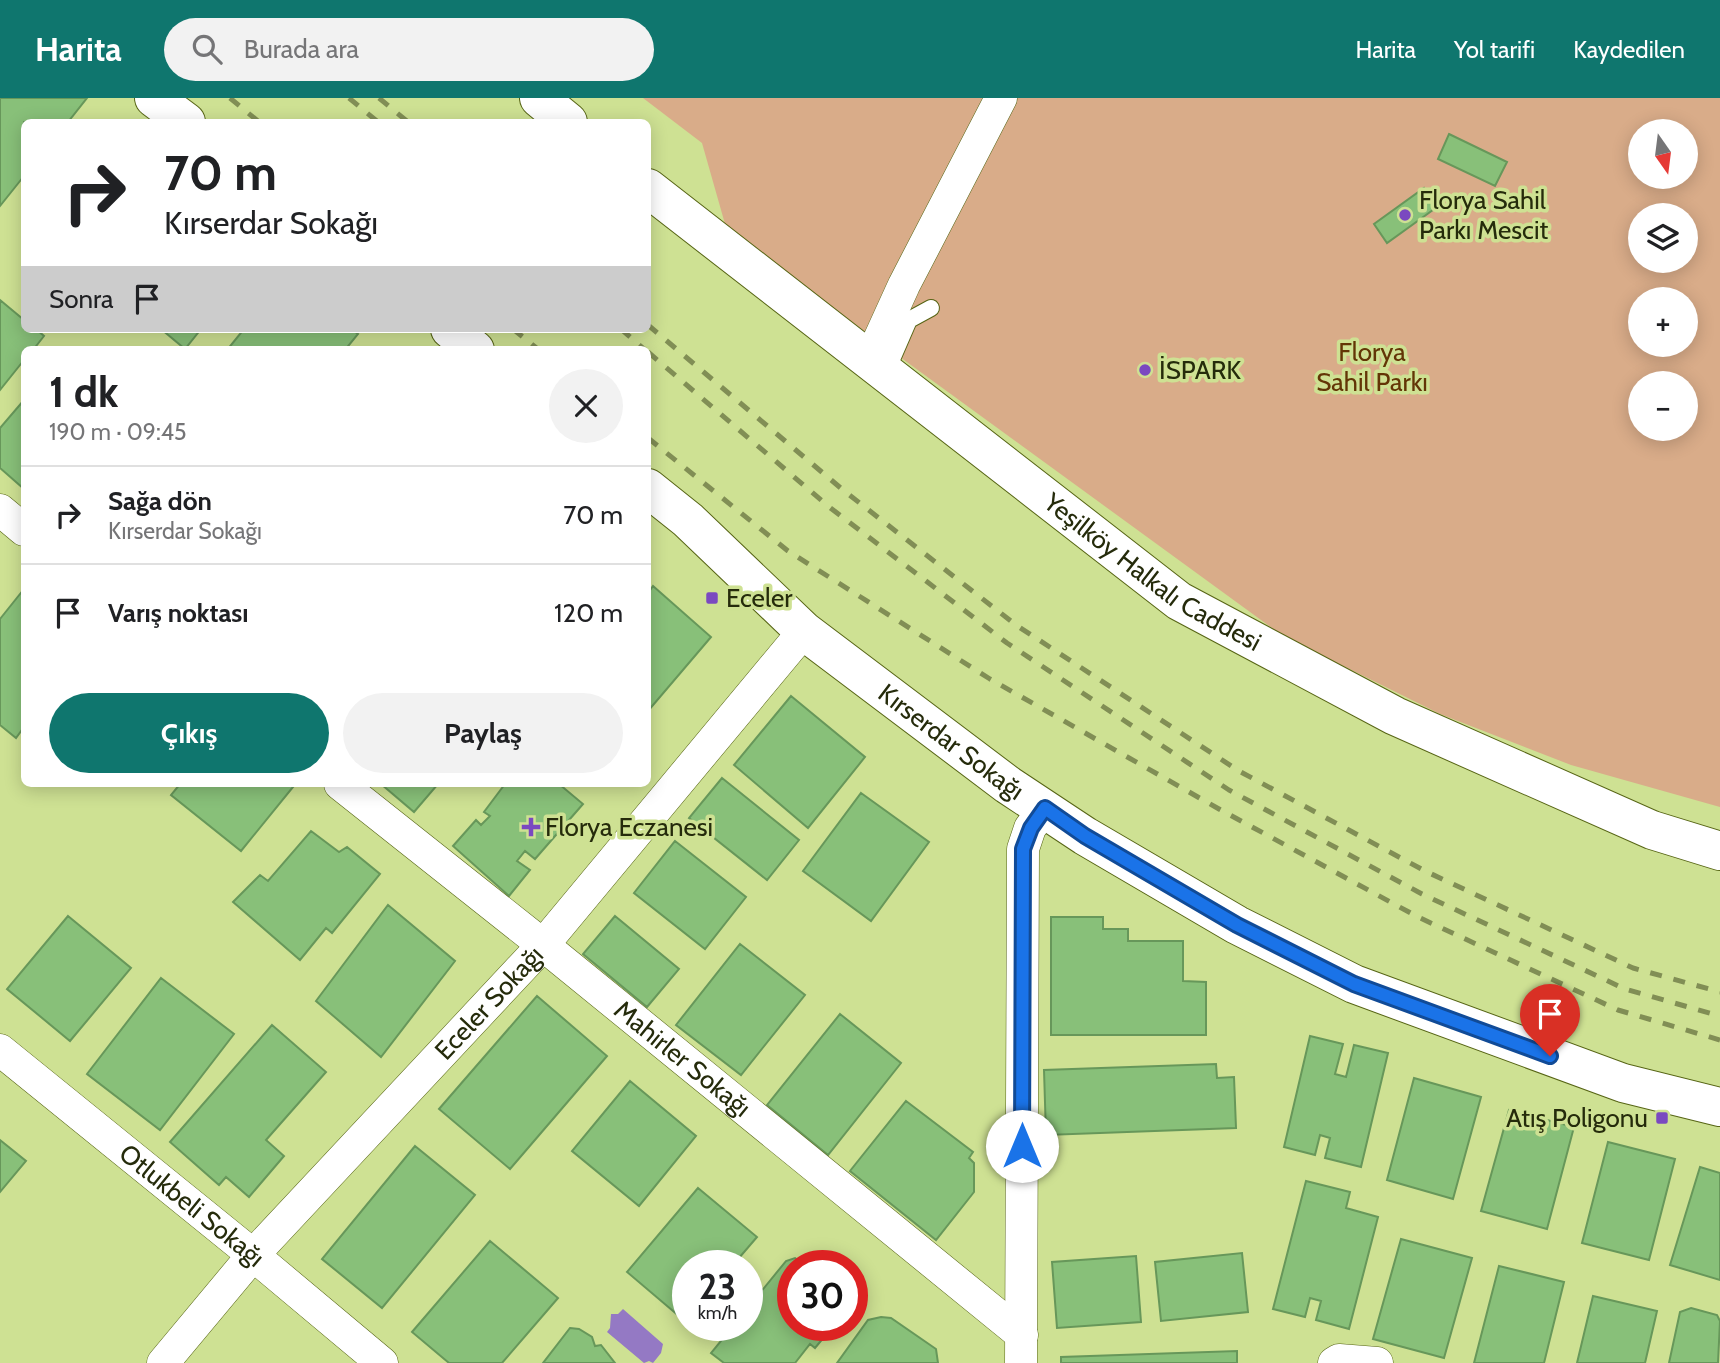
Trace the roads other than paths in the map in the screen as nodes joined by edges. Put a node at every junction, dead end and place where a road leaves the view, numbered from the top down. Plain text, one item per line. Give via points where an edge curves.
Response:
1 (154, 98) edge
2 (539, 98) edge
3 (1001, 98) edge
4 (182, 119) edge
5 (564, 119) edge
6 (651, 190) edge
7 (931, 308) dead end
8 (455, 333) edge
9 (470, 346) edge
10 (876, 368) junction
11 (651, 490) edge
12 (0, 510) edge
13 (21, 528) edge
14 (804, 631) junction
15 (344, 787) edge
16 (1045, 808) junction
17 (1720, 851) edge
18 (543, 945) junction
19 (0, 1050) edge
20 (1720, 1107) edge
21 (253, 1255) junction
22 (1022, 1349) edge
23 (163, 1363) edge
24 (382, 1363) edge
25 (1334, 1363) edge
26 (1377, 1363) edge

1 - 4 main road
2 - 5 main road
3 - 10 street via 904,285 873,353
6 - 10 main road, Yeşilköy Halkalı Caddesi
7 - 10 lane via 909,320
8 - 9 main road
10 - 17 main road, Yeşilköy Halkalı Caddesi via 1179,601 1395,716 1652,830
11 - 14 main road, Kırserdar Sokağı
12 - 13 street
14 - 16 main road, Kırserdar Sokağı
14 - 18 street, Eceler Sokağı
15 - 18 street, Mahirler Sokağı
16 - 20 main road, Kırserdar Sokağı via 1237,925 1354,984 1623,1083
16 - 22 street via 1023,849
18 - 21 street, Eceler Sokağı
18 - 22 street, Mahirler Sokağı
19 - 21 street, Otlukbeli Sokağı
21 - 23 street, Eceler Sokağı
21 - 24 street, Otlukbeli Sokağı
25 - 26 street

